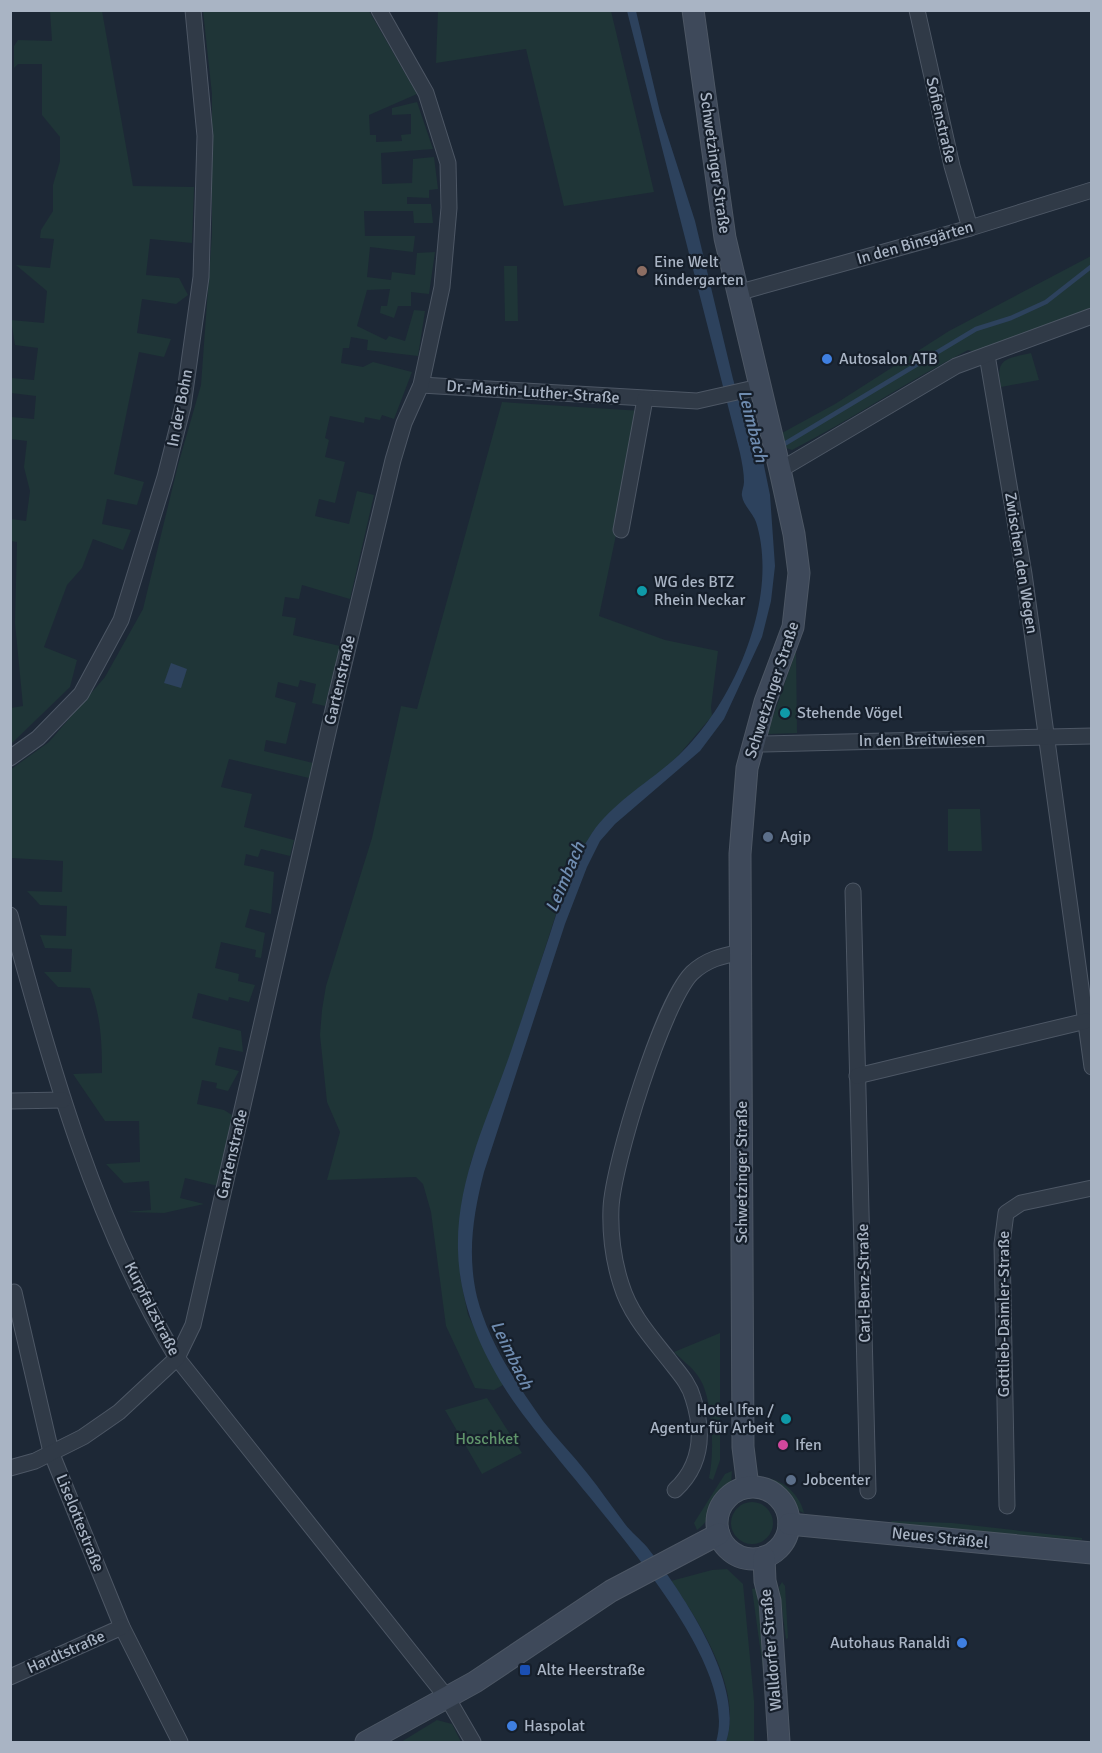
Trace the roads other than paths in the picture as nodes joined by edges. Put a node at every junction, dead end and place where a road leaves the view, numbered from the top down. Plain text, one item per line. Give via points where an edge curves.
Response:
1 (193, 10) edge
2 (379, 10) edge
3 (693, 10) edge
4 (917, 10) edge
5 (1092, 190) edge
6 (970, 228) junction
7 (737, 293) junction
8 (1092, 316) edge
9 (987, 355) junction
10 (421, 385) junction
11 (750, 389) junction
12 (645, 399) junction
13 (779, 466) junction
14 (621, 530) dead end
15 (1092, 736) edge
16 (1047, 737) junction
17 (753, 742) junction
18 (10, 758) edge
19 (853, 891) dead end
20 (10, 915) edge
21 (741, 952) junction
22 (1087, 1011) edge
23 (1092, 1068) edge
24 (857, 1076) junction
25 (63, 1100) junction
26 (10, 1101) edge
27 (1092, 1188) edge
28 (14, 1292) dead end
29 (177, 1358) junction
30 (51, 1452) junction
31 (10, 1468) edge
32 (748, 1487) junction
33 (675, 1490) dead end
34 (868, 1491) dead end
35 (1007, 1506) dead end
36 (789, 1524) junction
37 (719, 1534) junction
38 (1092, 1553) edge
39 (764, 1557) junction
40 (122, 1627) junction
41 (10, 1677) edge
42 (448, 1699) junction
43 (180, 1743) edge
44 (366, 1743) edge
45 (473, 1743) edge
46 (779, 1743) edge

1 - 18 street, In der Bohn via 205,136 201,277 183,406 121,620 81,694 38,738
2 - 10 street, Gartenstraße via 426,93 448,163 449,208 442,287
3 - 7 street, Schwetzinger Straße via 725,238
4 - 6 street, Sofienstraße
5 - 6 street, In den Binsgärten
6 - 7 street, In den Binsgärten
7 - 11 street, Schwetzinger Straße
8 - 9 street
9 - 13 street via 956,366
9 - 16 street, Zwischen den Wegen
10 - 12 street, Dr.-Martin-Luther-Straße
10 - 29 street, Gartenstraße via 404,423 391,471 193,1325
11 - 12 street, Dr.-Martin-Luther-Straße via 711,399
11 - 13 street, Schwetzinger Straße via 772,438
12 - 14 street, Dr.-Martin-Luther-Straße
13 - 17 street, Schwetzinger Straße via 794,534 798,605
15 - 16 street, In den Breitwiesen
16 - 17 street, In den Breitwiesen
16 - 22 street, Zwischen den Wegen
17 - 21 street, Schwetzinger Straße via 743,797
19 - 24 street, Carl-Benz-Straße
20 - 25 street, Kurpfalzstraße
21 - 32 street, Schwetzinger Straße via 743,1447
21 - 33 street via 711,958 691,974 674,1002 626,1134 614,1183 612,1236 622,1287 636,1319 685,1381 699,1424 696,1462
22 - 23 street, Zwischen den Wegen
22 - 24 street
24 - 34 street, Carl-Benz-Straße
25 - 26 street
25 - 29 street, Kurpfalzstraße via 117,1240
27 - 35 street, Gottlieb-Daimler-Straße via 1021,1203 1006,1213 1002,1244
28 - 30 street, Liselottestraße
29 - 30 street via 119,1412 83,1437
29 - 42 street, Kurpfalzstraße
30 - 31 street
30 - 40 street, Liselottestraße
32 - 36 street via 759,1487 777,1496 788,1514
32 - 37 street via 736,1491 723,1504 717,1522
36 - 38 street, Neues Sträßel
36 - 39 street via 777,1550
37 - 39 street via 732,1552
37 - 42 street via 639,1575
39 - 46 street, Walldorfer Straße
40 - 41 street, Hardtstraße
40 - 43 street, Liselottestraße
42 - 44 street
42 - 45 street, Kurpfalzstraße

